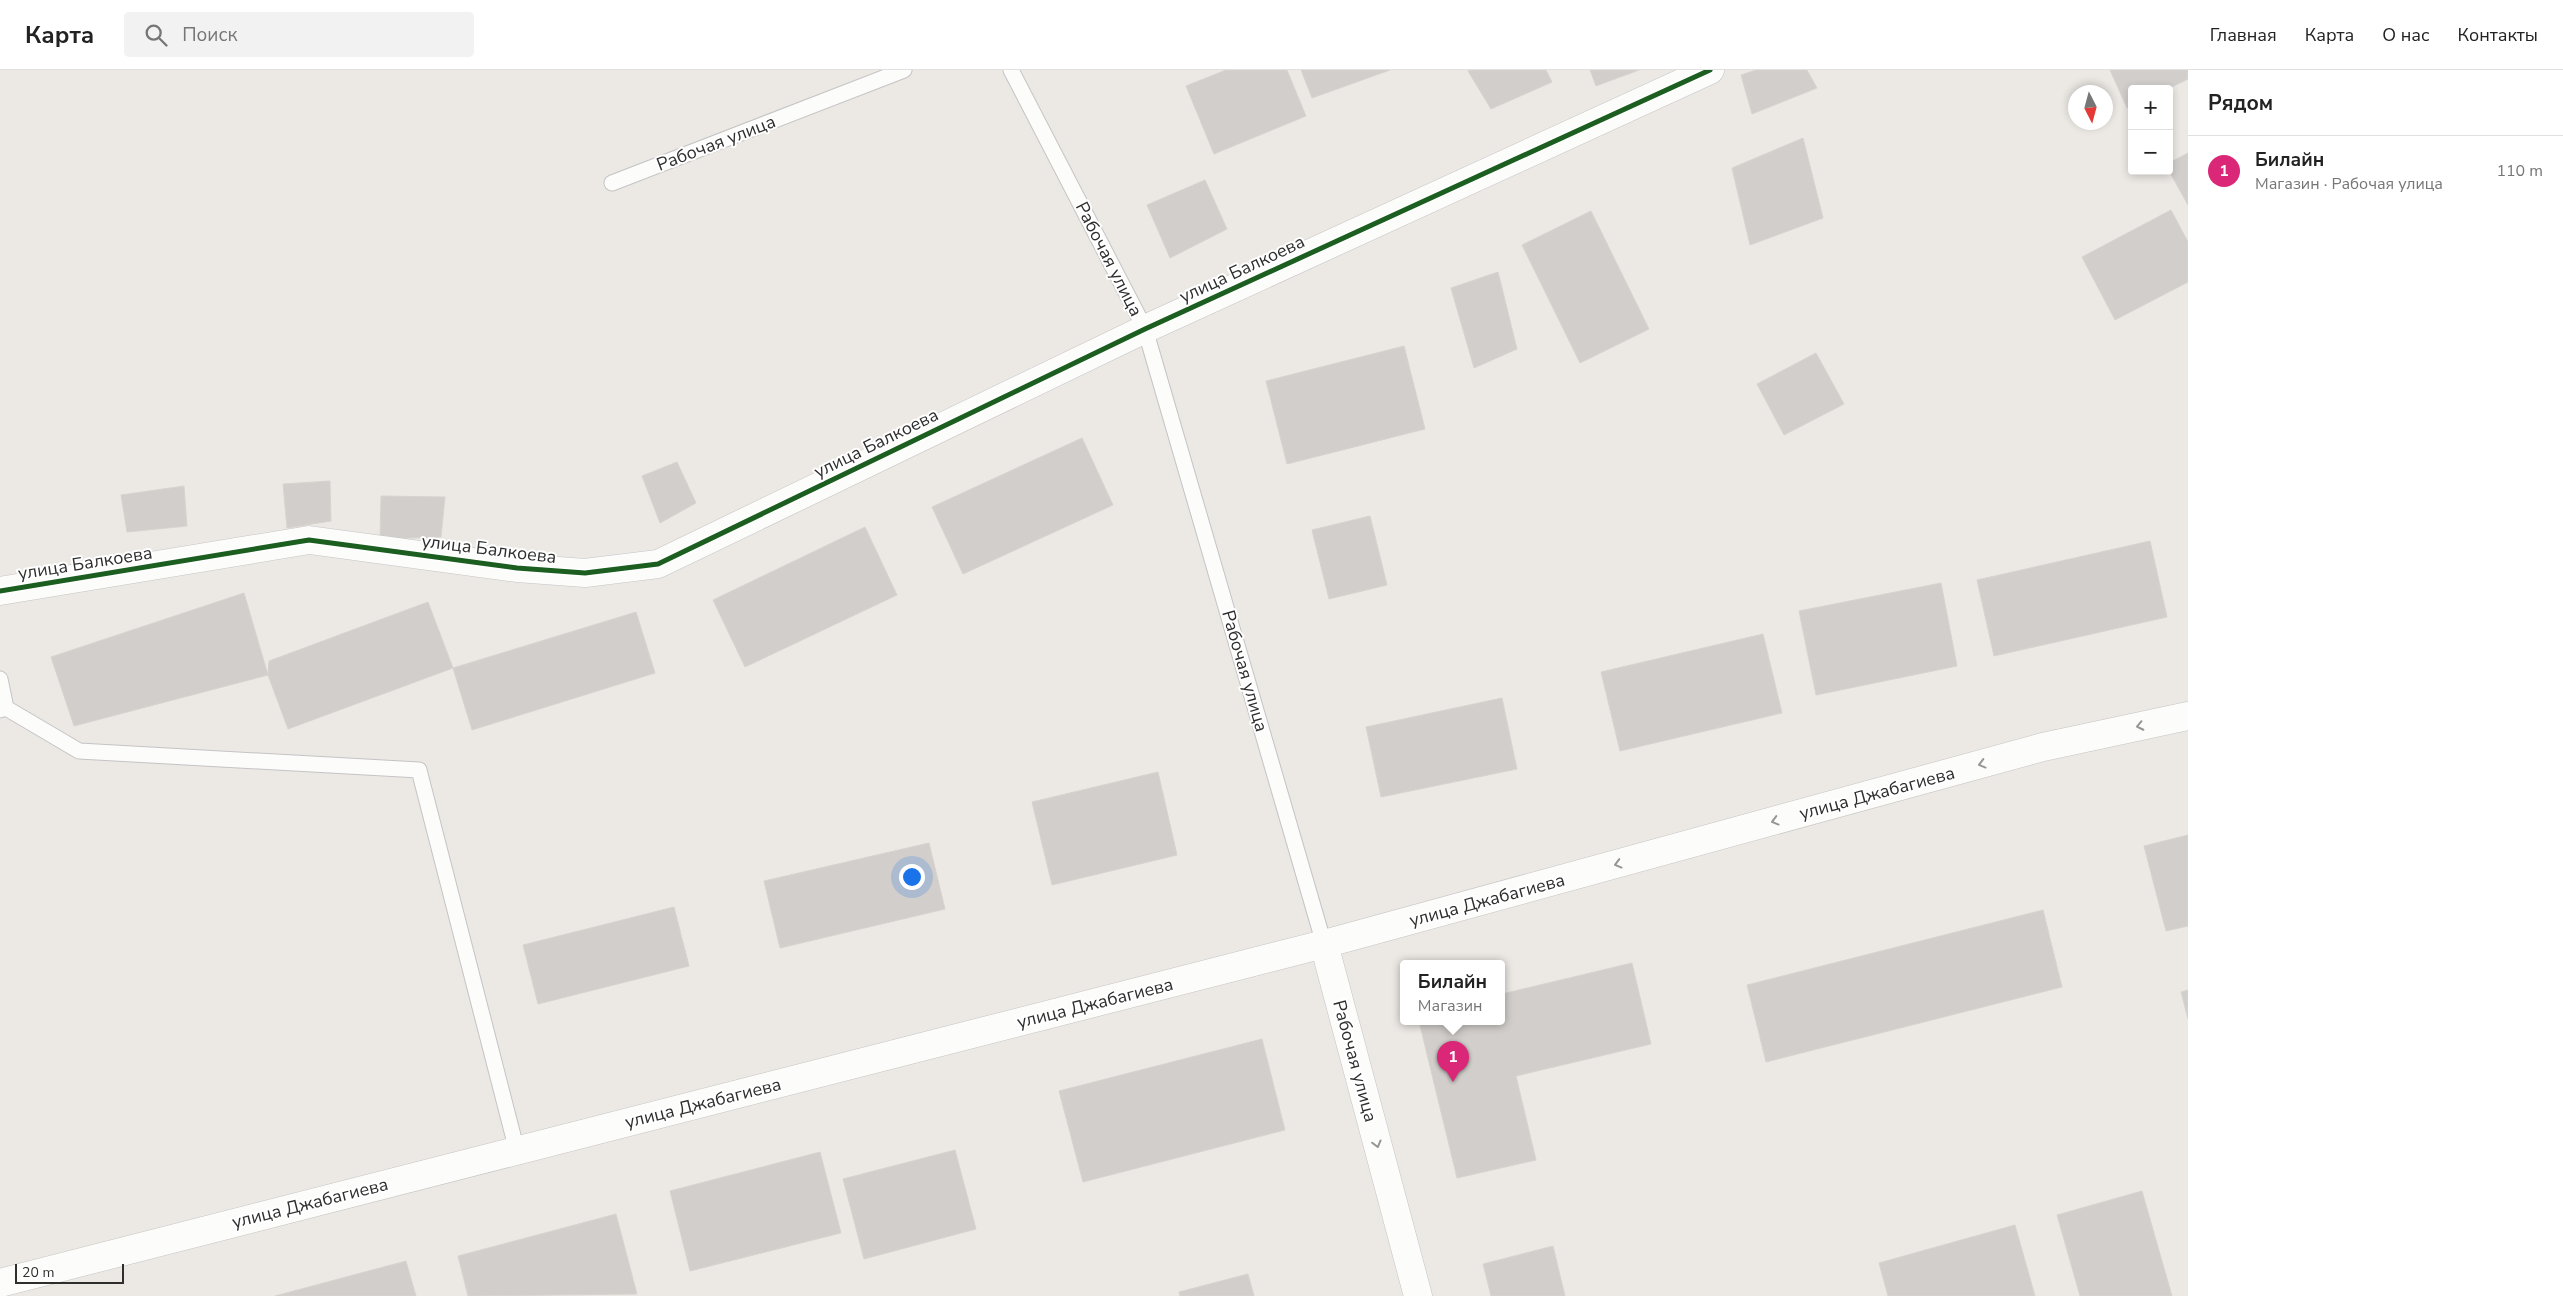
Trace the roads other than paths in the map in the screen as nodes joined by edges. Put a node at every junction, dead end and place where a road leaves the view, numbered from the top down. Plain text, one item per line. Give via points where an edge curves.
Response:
1 (904, 70) edge
2 (1011, 70) edge
3 (1710, 70) edge
4 (612, 184) dead end
5 (1145, 329) junction
6 (0, 591) edge
7 (0, 679) edge
8 (3, 709) edge
9 (2188, 716) edge
10 (1324, 944) junction
11 (517, 1151) junction
12 (0, 1283) edge
13 (1418, 1296) edge

1 - 4 lane, Рабочая улица
2 - 5 lane, Рабочая улица
3 - 5 main road, улица Балкоева
5 - 6 main road, улица Балкоева via 658,564 585,573 517,568 309,540
5 - 10 lane, Рабочая улица
7 - 8 lane
8 - 11 lane via 79,751 420,770
9 -> 10 main road, улица Джабагиева via 2043,747
10 - 11 main road, улица Джабагиева
10 -> 13 main road, Рабочая улица
11 - 12 main road, улица Джабагиева

